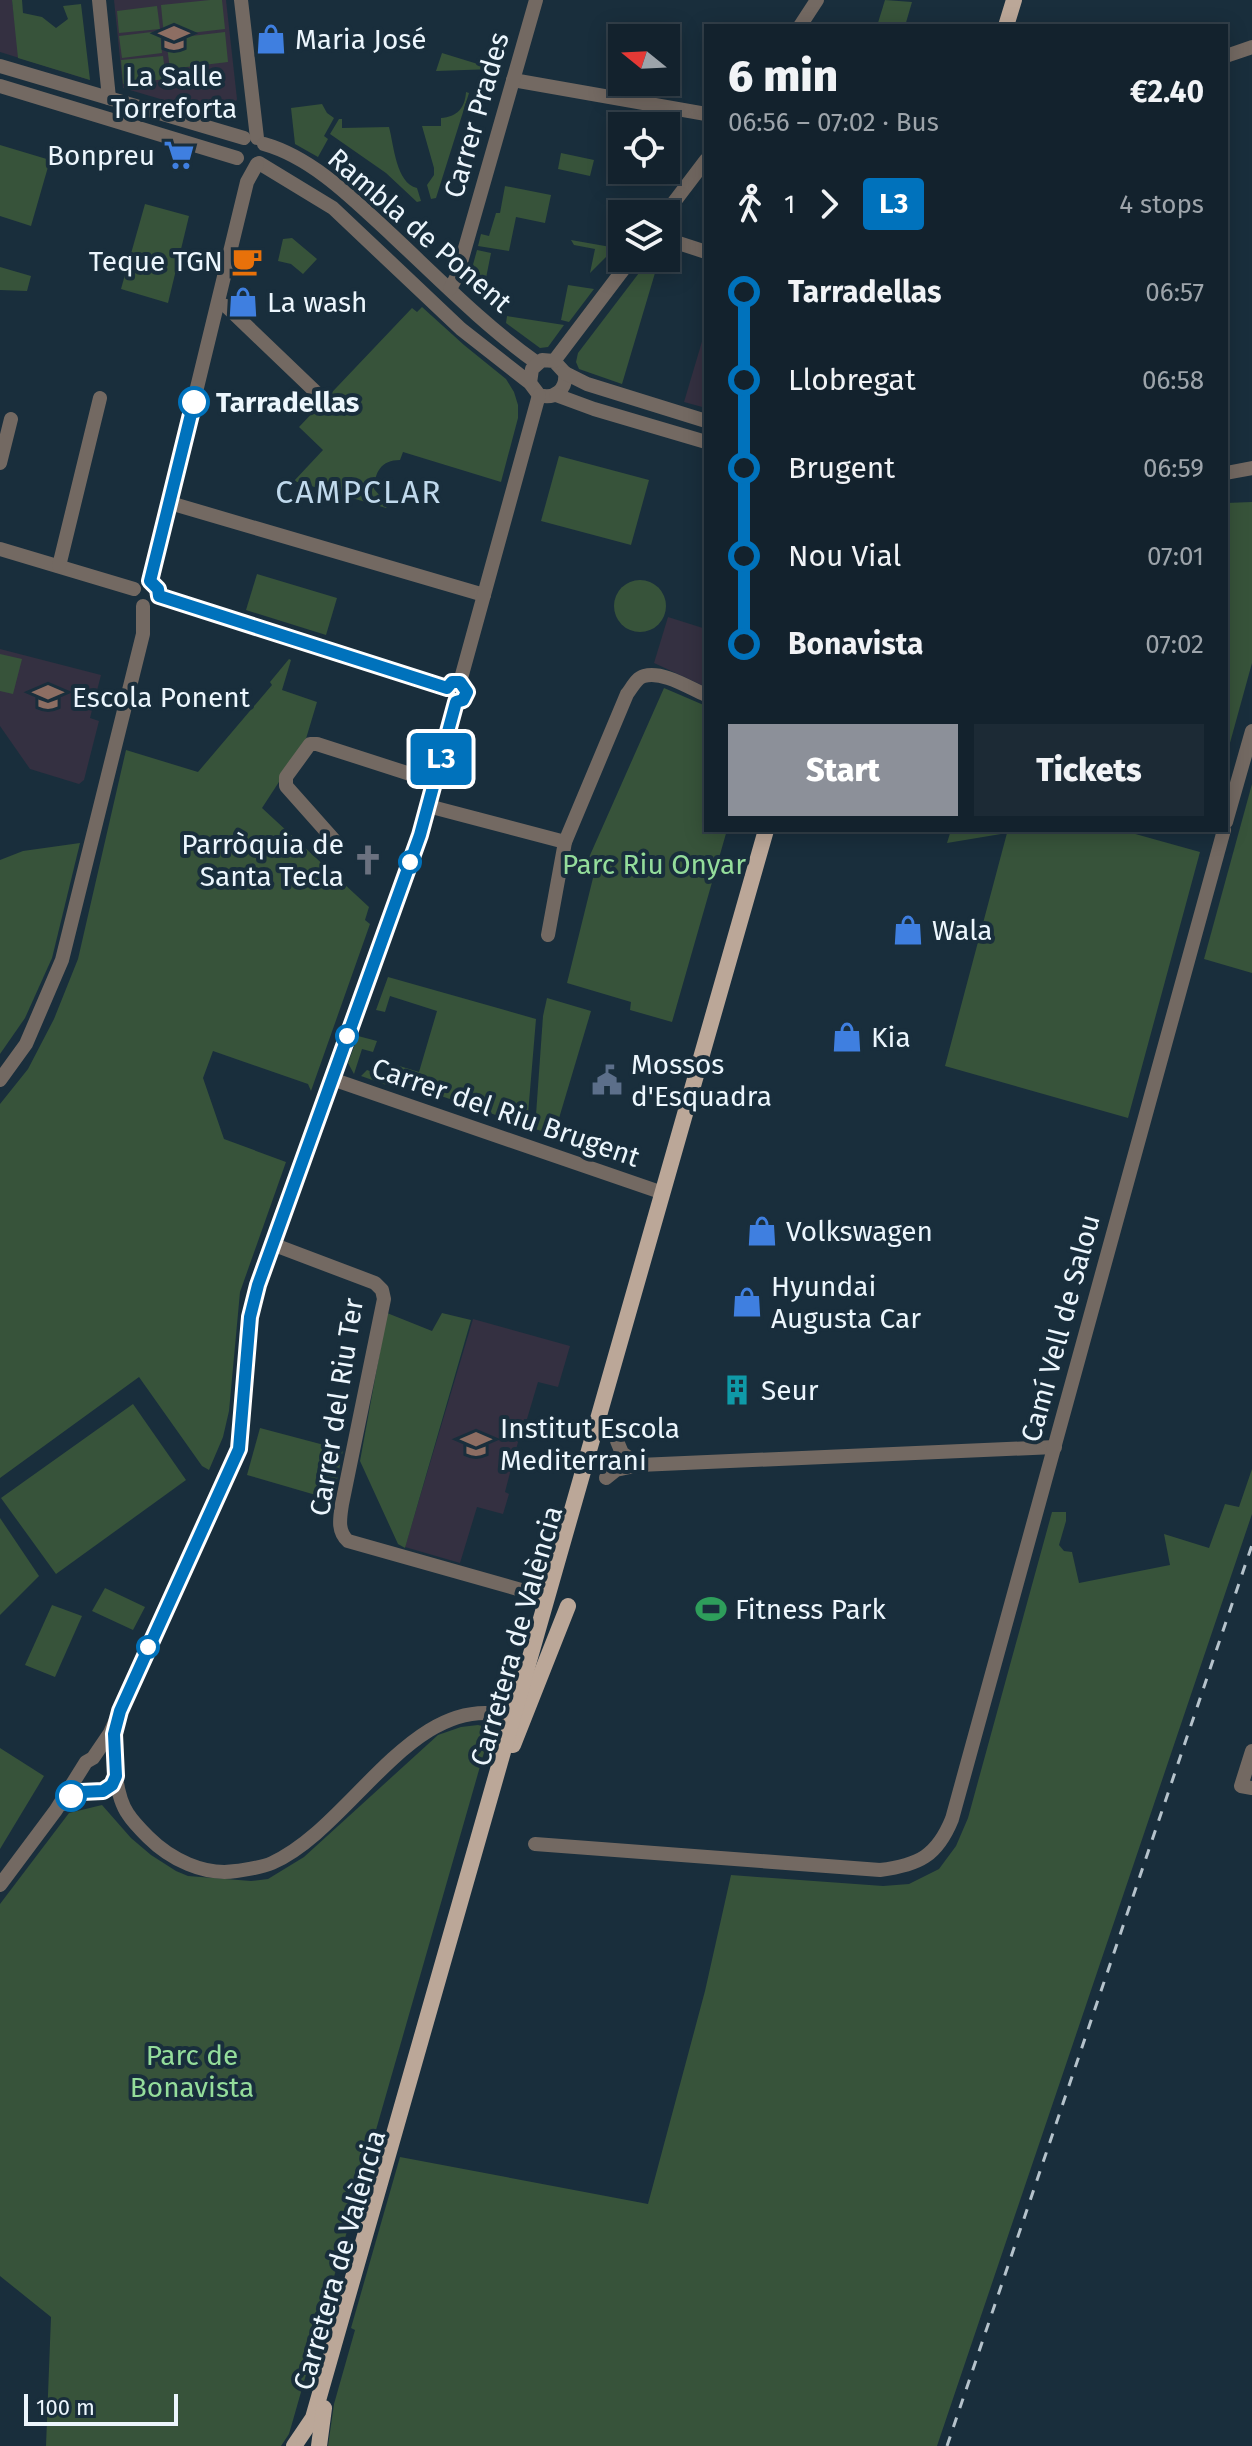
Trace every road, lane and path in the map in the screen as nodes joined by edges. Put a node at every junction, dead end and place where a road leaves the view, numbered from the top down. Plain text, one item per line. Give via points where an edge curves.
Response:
1 (99, 0) edge
2 (241, 0) edge
3 (536, 0) edge
4 (817, 0) edge
5 (1006, 0) edge
6 (1014, 0) edge
7 (801, 24) edge
8 (999, 24) edge
9 (1007, 24) edge
10 (1252, 47) edge
11 (1228, 55) edge
12 (0, 66) edge
13 (513, 80) junction
14 (0, 86) edge
15 (109, 98) junction
16 (704, 114) edge
17 (253, 139) junction
18 (239, 160) junction
19 (704, 163) edge
20 (258, 164) junction
21 (247, 182) junction
22 (676, 200) edge
23 (680, 244) edge
24 (704, 251) edge
25 (621, 272) edge
26 (450, 289) junction
27 (218, 304) junction
28 (554, 361) junction
29 (537, 363) junction
30 (565, 373) junction
31 (534, 389) junction
32 (556, 395) junction
33 (100, 398) dead end
34 (322, 398) dead end
35 (11, 419) dead end
36 (704, 420) edge
37 (704, 441) edge
38 (0, 463) edge
39 (1250, 471) edge
40 (1228, 473) edge
41 (170, 503) junction
42 (0, 549) edge
43 (59, 566) junction
44 (150, 581) junction
45 (134, 589) junction
46 (484, 595) junction
47 (159, 596) junction
48 (143, 606) junction
49 (453, 685) junction
50 (704, 694) edge
51 (1252, 731) edge
52 (435, 782) junction
53 (428, 806) junction
54 (1228, 815) edge
55 (765, 832) edge
56 (774, 832) edge
57 (1223, 832) edge
58 (334, 840) dead end
59 (565, 842) junction
60 (548, 935) dead end
61 (332, 1079) junction
62 (0, 1080) edge
63 (663, 1193) junction
64 (272, 1244) junction
65 (617, 1441) dead end
66 (1055, 1447) junction
67 (639, 1465) junction
68 (606, 1478) dead end
69 (546, 1597) junction
70 (568, 1606) dead end
71 (120, 1711) junction
72 (512, 1717) junction
73 (1252, 1751) edge
74 (509, 1754) junction
75 (93, 1758) junction
76 (81, 1771) junction
77 (115, 1772) junction
78 (1247, 1787) edge
79 (95, 1792) junction
80 (125, 1808) junction
81 (56, 1810) junction
82 (535, 1844) dead end
83 (0, 1885) edge
84 (294, 2446) edge
85 (319, 2446) edge

1 - 15 street
2 - 17 street
3 - 13 street, Carrer Prades
4 - 7 street
5 - 8 main road
6 - 9 main road
10 - 11 street
12 - 15 street, Rambla de Ponent
13 - 16 street
13 - 26 street, Carrer Prades
14 - 18 street
15 - 17 street, Rambla de Ponent
17 - 18 street via 236,147
17 - 20 street via 265,156
17 - 26 street, Rambla de Ponent via 327,177
18 - 20 street
18 - 21 street
19 - 22 street
20 - 21 street
20 - 31 street, Rambla de Ponent via 333,208 461,329
21 - 27 street
23 - 24 street
25 - 28 street
26 - 29 street, Rambla de Ponent
27 - 34 street
27 - 41 street
28 - 29 street
28 - 30 street
29 - 31 street via 529,376
30 - 32 street via 565,385
30 - 36 street
31 - 32 street
31 - 46 street
32 - 37 street
33 - 43 street
35 - 38 street
39 - 40 street
41 - 44 street
41 - 46 street
42 - 43 street
43 - 45 street
44 - 45 street
44 - 47 street
45 - 48 street
46 - 49 street
47 - 48 street via 154,604
47 - 49 street
48 - 62 street via 143,634 62,960 26,1044
49 - 52 street via 466,688 466,696 456,702
50 - 59 street via 662,677 637,680
51 - 54 street
52 - 53 street
52 - 58 street via 310,744 286,777 286,786
53 - 59 street
53 - 61 street
55 - 63 main road, Carretera de València
56 - 74 main road, Carretera de València
57 - 66 street, Camí Vell de Salou
59 - 60 street
61 - 63 street, Carrer del Riu Brugent
61 - 64 street
63 - 69 main road, Carretera de València
64 - 69 street, Carrer del Riu Ter via 382,1290 342,1504 343,1536
64 - 71 street via 250,1317 239,1449
65 - 67 street via 622,1453
66 - 67 street
66 - 82 street, Camí Vell de Salou via 955,1808 934,1851 903,1867 880,1870
67 - 68 street
69 - 72 main road, Carretera de València
70 - 74 main road
71 - 75 street
71 - 77 street via 114,1734
72 - 80 street via 470,1712 437,1723 316,1834 270,1864 226,1872 191,1865 161,1849
72 - 84 main road, Carretera de València via 313,2418
73 - 78 street
74 - 85 main road, Carretera de València via 323,2412
75 - 76 street
75 - 77 street via 103,1757
76 - 79 street via 83,1783
76 - 81 street
77 - 79 street via 112,1785
77 - 80 street
79 - 80 street
79 - 81 street via 71,1796
81 - 83 street

